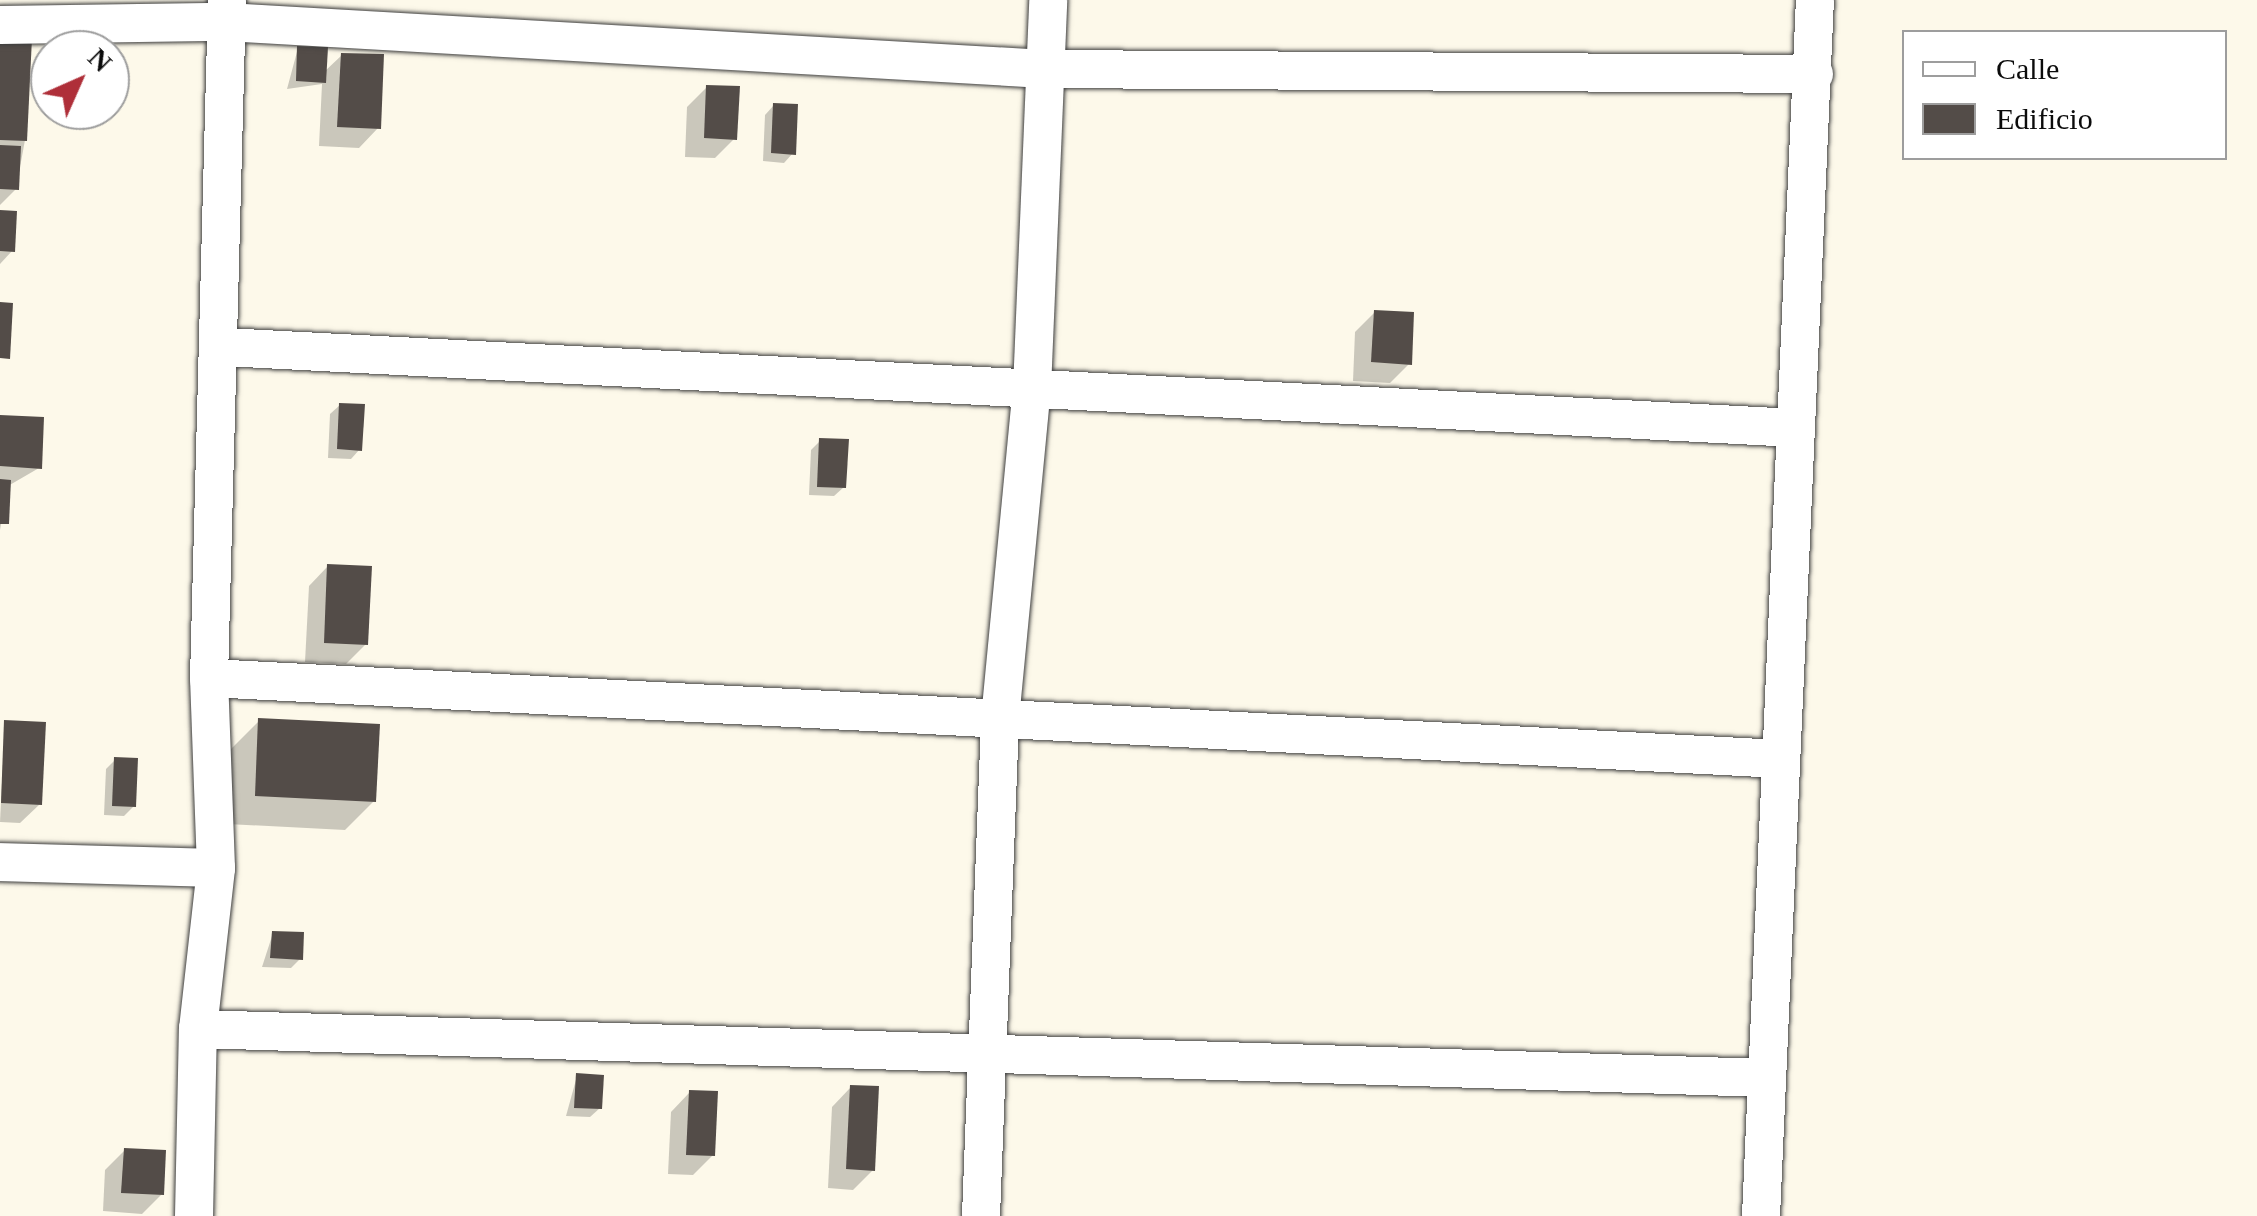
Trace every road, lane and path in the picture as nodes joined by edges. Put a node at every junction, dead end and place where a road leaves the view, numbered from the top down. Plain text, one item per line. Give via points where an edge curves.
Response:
1 (1048, 0) edge
2 (1815, 0) edge
3 (227, 11) edge
4 (0, 25) edge
5 (1045, 69) junction
6 (1814, 74) junction
7 (224, 347) junction
8 (1032, 389) junction
9 (1796, 428) junction
10 (209, 678) junction
11 (1000, 719) junction
12 (1781, 759) junction
13 (0, 862) edge
14 (216, 868) junction
15 (198, 1029) junction
16 (988, 1048) junction
17 (1763, 1078) junction
18 (194, 1216) edge
19 (982, 1216) edge
20 (1761, 1216) edge

1 - 5 street
2 - 6 street
3 - 4 street
3 - 5 street
3 - 7 street
5 - 6 street
5 - 8 street
6 - 9 street
7 - 8 street
7 - 10 street
8 - 9 street
8 - 11 street
9 - 12 street
10 - 11 street
10 - 14 street
11 - 12 street
11 - 16 street
12 - 17 street
13 - 14 street
14 - 15 street
15 - 16 street
15 - 18 street
16 - 17 street
16 - 19 street
17 - 20 street

